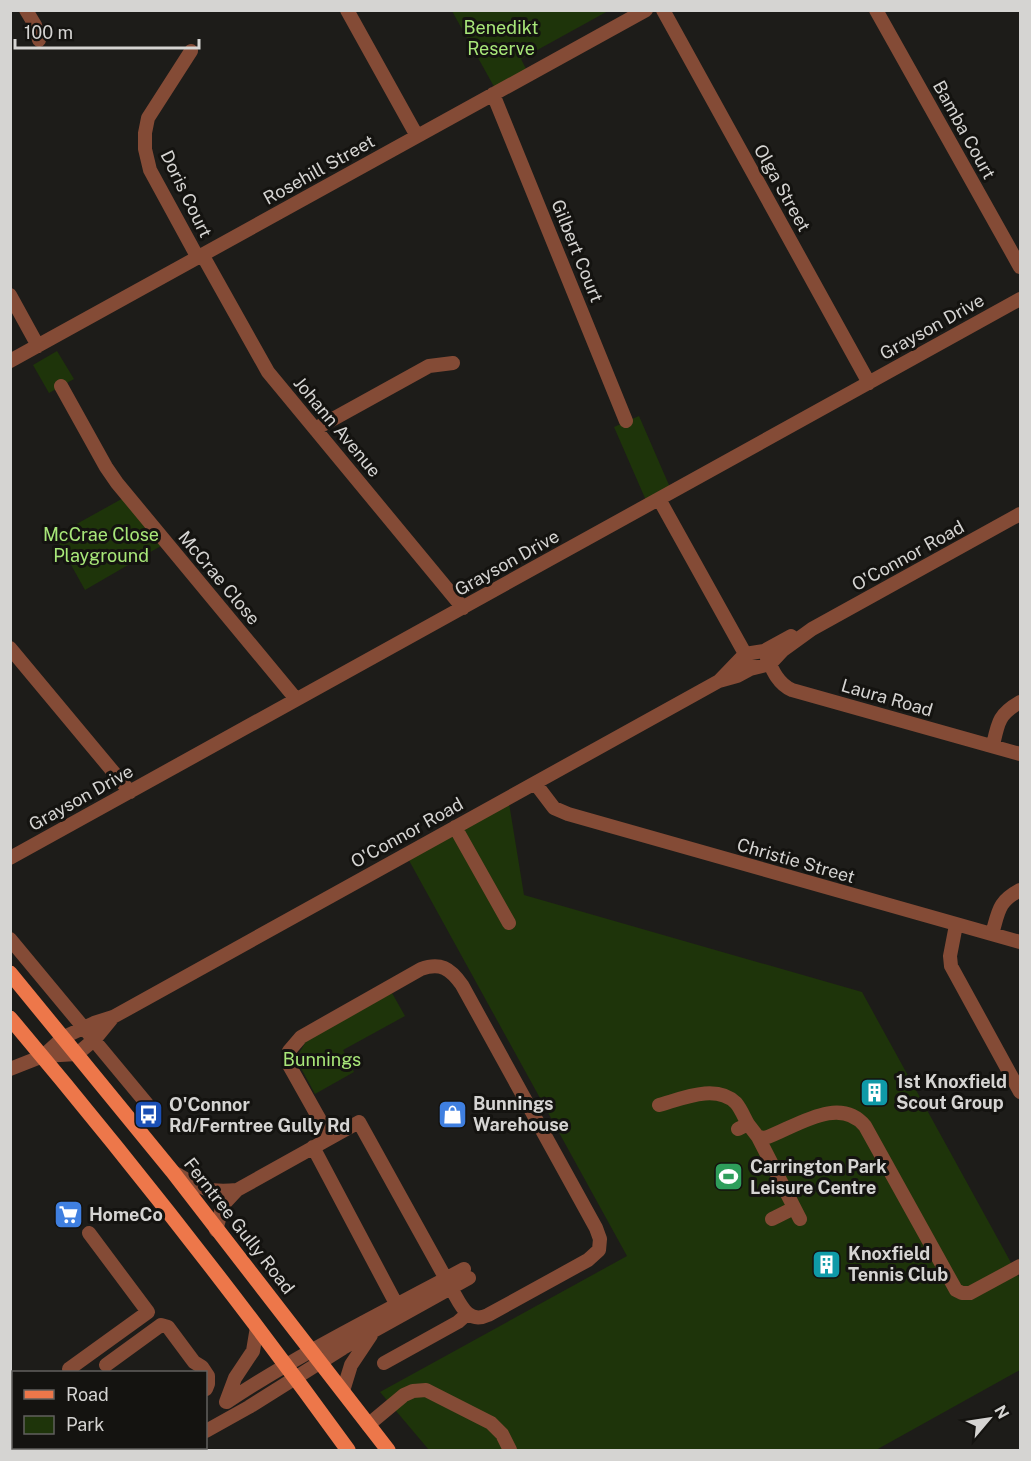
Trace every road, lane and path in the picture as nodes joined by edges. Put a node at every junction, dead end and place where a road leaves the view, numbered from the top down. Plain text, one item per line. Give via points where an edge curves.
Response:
1 (26, 10) edge
2 (347, 10) edge
3 (646, 10) edge
4 (663, 10) edge
5 (876, 10) edge
6 (39, 40) dead end
7 (192, 51) dead end
8 (493, 94) junction
9 (417, 136) junction
10 (200, 257) junction
11 (1020, 267) edge
12 (10, 295) edge
13 (1020, 299) edge
14 (38, 346) junction
15 (10, 362) edge
16 (453, 363) dead end
17 (869, 383) junction
18 (61, 386) dead end
19 (627, 421) dead end
20 (315, 429) junction
21 (659, 499) junction
22 (1020, 514) edge
23 (463, 608) junction
24 (813, 629) junction
25 (10, 648) edge
26 (764, 651) junction
27 (745, 654) junction
28 (770, 664) junction
29 (753, 668) junction
30 (719, 681) junction
31 (296, 699) junction
32 (1020, 702) edge
33 (993, 746) junction
34 (1020, 754) edge
35 (540, 780) junction
36 (130, 792) junction
37 (455, 827) junction
38 (10, 858) edge
39 (1020, 890) edge
40 (509, 923) dead end
41 (956, 925) junction
42 (992, 934) junction
43 (10, 939) edge
44 (1020, 942) edge
45 (10, 973) edge
46 (10, 1017) edge
47 (113, 1017) junction
48 (85, 1027) junction
49 (64, 1037) junction
50 (95, 1039) junction
51 (77, 1054) junction
52 (43, 1056) junction
53 (10, 1070) edge
54 (1020, 1092) edge
55 (147, 1104) dead end
56 (659, 1105) dead end
57 (758, 1137) junction
58 (330, 1138) junction
59 (313, 1147) junction
60 (172, 1171) junction
61 (237, 1190) junction
62 (772, 1219) dead end
63 (216, 1230) junction
64 (89, 1233) dead end
65 (1019, 1267) edge
66 (466, 1274) dead end
67 (448, 1283) junction
68 (400, 1310) junction
69 (467, 1314) junction
70 (257, 1328) junction
71 (374, 1330) junction
72 (316, 1356) junction
73 (384, 1363) dead end
74 (106, 1365) dead end
75 (285, 1365) junction
76 (71, 1371) edge
77 (204, 1371) edge
78 (295, 1378) junction
79 (343, 1391) junction
80 (226, 1402) junction
81 (368, 1425) junction
82 (208, 1429) edge
83 (348, 1450) edge
84 (388, 1450) edge
85 (510, 1450) edge

1 - 6 street
2 - 9 street
3 - 8 street, Rosehill Street
4 - 17 street, Olga Street
5 - 11 street, Bamba Court
7 - 10 street, Doris Court via 148,118 145,148 150,170
8 - 9 street, Rosehill Street
8 - 19 street, Gilbert Court
9 - 10 street, Rosehill Street
10 - 14 street, Rosehill Street
10 - 20 street, Johann Avenue via 265,367
12 - 14 street
13 - 17 street, Grayson Drive
14 - 15 street, Rosehill Street
16 - 20 street via 429,366
17 - 21 street, Grayson Drive
18 - 31 street, McCrae Close via 117,483
20 - 23 street, Johann Avenue
21 - 23 street, Grayson Drive
21 - 27 street
22 - 24 street, O'Connor Road
23 - 31 street, Grayson Drive
24 - 26 street, O'Connor Road
24 - 28 street, O'Connor Road
25 - 36 street
26 - 27 street, O'Connor Road
26 - 28 street, Laura Road
27 - 29 street
27 - 30 street, O'Connor Road
28 - 29 street, O'Connor Road
28 - 33 street, Laura Road via 780,682 792,690
29 - 30 street, O'Connor Road
30 - 35 street, O'Connor Road
31 - 36 street, Grayson Drive
32 - 33 street via 1001,716
33 - 34 street, Laura Road
35 - 37 street, O'Connor Road
35 - 41 street, Christie Street via 549,802 563,811
36 - 38 street, Grayson Drive
37 - 40 street
37 - 47 street, O'Connor Road
39 - 42 street via 998,910
41 - 42 street, Christie Street
41 - 54 street via 951,966
42 - 44 street, Christie Street
43 - 48 street
45 - 49 main road, Ferntree Gully Road
46 - 52 main road
47 - 48 street, O'Connor Road
47 - 50 street, O'Connor Road
48 - 49 street, O'Connor Road
48 - 50 street
49 - 51 main road, Ferntree Gully Road
49 - 52 street, O'Connor Road
50 - 51 street, O'Connor Road
50 - 55 street
51 - 52 street
51 - 60 main road, Ferntree Gully Road
52 - 53 street
52 - 70 main road
56 - 57 street via 706,1093 722,1095 735,1103 743,1126
57 - 62 street via 797,1214
57 - 65 street via 769,1137 827,1113 856,1118 866,1126 956,1290 970,1293
58 - 59 street
58 - 67 street via 359,1122
58 - 69 street via 289,1065 291,1046 425,968 443,966 452,972 596,1228 600,1245 597,1254 488,1315 474,1318
59 - 61 street
59 - 68 street
60 - 61 street via 214,1192
60 - 63 main road, Ferntree Gully Road
61 - 63 street via 223,1205
63 - 72 main road, Ferntree Gully Road
64 - 76 street via 148,1312
66 - 67 street
67 - 68 street
67 - 69 street
68 - 71 street
68 - 72 street
69 - 73 street
70 - 75 main road
70 - 80 street via 253,1351 235,1378
71 - 72 street
71 - 79 street via 351,1365
72 - 75 street
72 - 78 street
72 - 79 main road, Ferntree Gully Road
74 - 77 street via 161,1325 168,1327
75 - 78 main road
75 - 80 street
78 - 82 street
78 - 83 main road
79 - 81 main road, Ferntree Gully Road
80 - 82 street
81 - 84 main road, Ferntree Gully Road
81 - 85 street via 404,1395 426,1390 491,1423

